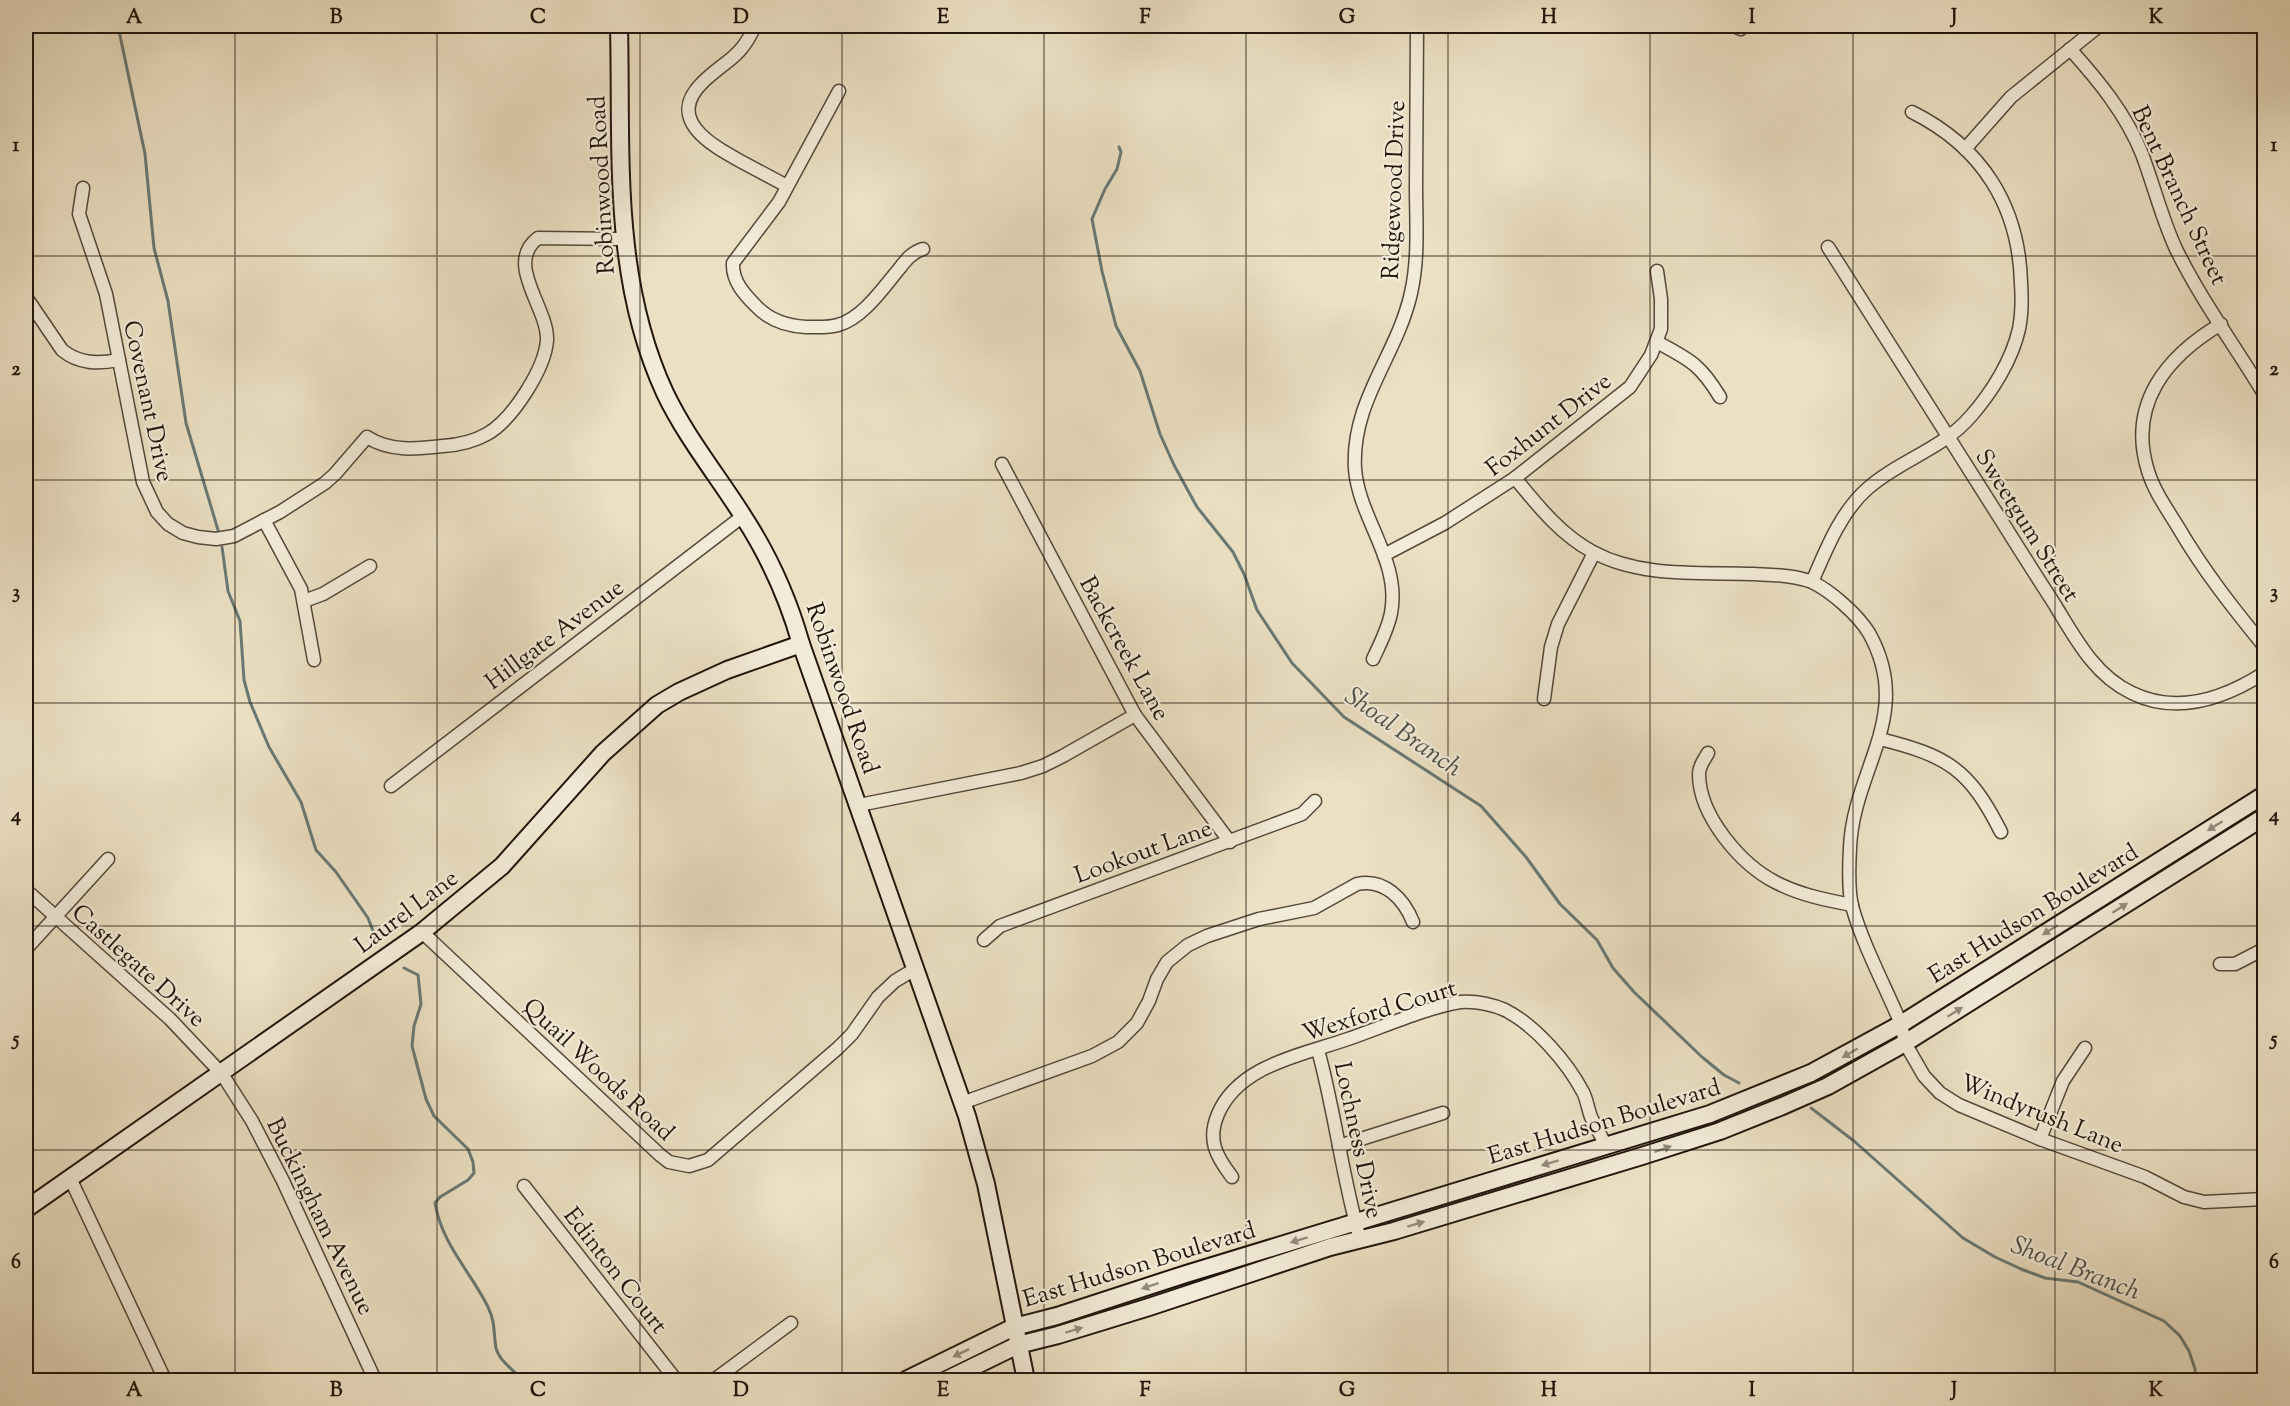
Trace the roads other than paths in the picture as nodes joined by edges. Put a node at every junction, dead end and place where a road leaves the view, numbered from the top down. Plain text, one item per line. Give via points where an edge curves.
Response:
1 (619, 26) edge
2 (755, 26) edge
3 (1417, 26) edge
4 (2099, 26) edge
5 (2070, 49) junction
6 (839, 91) dead end
7 (1912, 112) dead end
8 (1965, 148) junction
9 (787, 186) junction
10 (83, 188) dead end
11 (623, 239) junction
12 (1828, 247) dead end
13 (923, 249) dead end
14 (1657, 271) dead end
15 (26, 297) edge
16 (2221, 324) junction
17 (1657, 342) junction
18 (118, 360) junction
19 (2265, 394) edge
20 (1720, 396) dead end
21 (1948, 437) junction
22 (1002, 464) dead end
23 (1515, 478) junction
24 (743, 516) junction
25 (264, 520) junction
26 (1594, 553) junction
27 (1384, 555) junction
28 (370, 566) dead end
29 (1812, 582) junction
30 (304, 601) junction
31 (801, 644) junction
32 (2265, 646) edge
33 (1373, 659) dead end
34 (314, 660) dead end
35 (2265, 673) edge
36 (1544, 699) dead end
37 (1135, 715) junction
38 (1880, 739) junction
39 (1708, 753) dead end
40 (390, 786) dead end
41 (2265, 795) edge
42 (1316, 801) dead end
43 (859, 805) junction
44 (2265, 817) edge
45 (2001, 832) dead end
46 (1230, 842) junction
47 (108, 859) dead end
48 (26, 890) edge
49 (1852, 905) junction
50 (55, 916) junction
51 (1413, 922) dead end
52 (422, 932) junction
53 (984, 940) dead end
54 (26, 949) edge
55 (2265, 950) edge
56 (2220, 964) dead end
57 (915, 969) junction
58 (1901, 1024) junction
59 (1905, 1043) junction
60 (2085, 1048) dead end
61 (1318, 1050) junction
62 (222, 1074) junction
63 (962, 1103) junction
64 (1443, 1113) dead end
65 (2040, 1138) junction
66 (1339, 1146) junction
67 (1606, 1146) junction
68 (1607, 1167) junction
69 (1232, 1177) dead end
70 (70, 1178) junction
71 (524, 1186) dead end
72 (2265, 1199) edge
73 (26, 1209) edge
74 (1358, 1231) junction
75 (791, 1323) dead end
76 (1014, 1327) junction
77 (1018, 1345) junction
78 (165, 1380) edge
79 (375, 1380) edge
80 (676, 1380) edge
81 (714, 1380) edge
82 (906, 1380) edge
83 (946, 1380) edge
84 (1026, 1380) edge

1 - 11 main road, Robinwood Road
2 - 9 street via 742,50 696,91 689,115 696,131 712,145
3 - 27 street, Ridgewood Drive via 1414,278 1401,324 1363,409 1355,450 1359,495
4 - 5 street
5 - 8 street via 2011,97
5 - 16 street, Bent Branch Street via 2099,81 2126,123 2141,152 2176,247
6 - 9 street
7 - 8 street
8 - 21 street via 1987,174 2014,229 2022,293 2019,329 2001,373 1970,418
9 - 13 street via 769,217 733,263 733,276 739,287 773,319 799,326 845,323 874,299 912,254
10 - 18 street, Covenant Drive via 79,214 106,294
11 - 24 main road, Robinwood Road via 642,334 665,393
11 - 25 street, Covenant Drive via 538,237 531,243 525,257 526,276 547,339 530,384 501,425 472,441 440,447 390,448 367,438 325,483
12 - 21 street, Sweetgum Street
14 - 17 street, Foxhunt Drive via 1662,307
15 - 18 street via 68,355 94,363
16 - 19 street, Bent Branch Street
16 - 32 street via 2182,351 2161,375 2149,400 2144,447 2154,485 2186,540 2220,593
17 - 20 street via 1690,360
17 - 23 street, Foxhunt Drive via 1637,378 1621,396
18 - 25 street, Covenant Drive via 143,482 157,513 183,533 216,539 234,536
21 - 29 street via 1865,490 1840,524
21 - 35 street, Sweetgum Street via 2083,649 2120,686 2152,701 2185,703 2226,694
22 - 37 street, Backcreek Lane
23 - 26 street, Windyrush Lane via 1563,532
23 - 27 street, Foxhunt Drive
24 - 31 main road, Robinwood Road via 775,572
24 - 40 street, Hillgate Avenue
25 - 30 street
26 - 29 street, Windyrush Lane via 1649,570 1779,576
26 - 36 street via 1558,624
27 - 33 street, Ridgewood Drive via 1393,601 1388,626
28 - 30 street
29 - 38 street, Windyrush Lane via 1853,613 1877,651 1886,695
30 - 34 street
31 - 43 main road, Robinwood Road
31 - 52 main road, Laurel Lane via 727,670 657,705 603,753 502,866
37 - 43 street via 1043,766 1022,773
37 - 46 street, Backcreek Lane
38 - 45 street via 1923,751 1957,770 1974,786
38 - 49 street, Windyrush Lane via 1852,829
39 - 49 street via 1699,774 1703,798 1713,821 1737,854 1754,869 1795,891
41 -> 58 main road, East Hudson Boulevard
42 - 46 street, Lookout Lane via 1302,814
43 - 57 main road, Robinwood Road
59 -> 44 main road, East Hudson Boulevard
46 - 53 street, Lookout Lane via 1000,926
47 - 50 street
48 - 50 street, Castlegate Drive
49 - 58 street, Windyrush Lane
50 - 54 street
50 - 62 street, Castlegate Drive via 170,1019
51 - 63 street via 1397,896 1377,884 1364,883 1314,908 1259,919 1208,936 1188,945 1167,962 1137,1023 1107,1049
52 - 57 street, Quail Woods Road via 660,1155 669,1162 688,1166 708,1160 777,1101 852,1034 878,997
52 - 62 main road, Laurel Lane
55 - 56 street via 2235,964
57 - 63 main road, Robinwood Road
58 - 59 street, Windyrush Lane
58 -> 67 main road, East Hudson Boulevard via 1831,1064 1741,1103
59 - 65 street, Windyrush Lane via 1924,1076 1940,1093
68 -> 59 main road, East Hudson Boulevard via 1720,1131 1780,1107
60 - 65 street via 2063,1081
61 - 66 street, Lochness Drive
61 - 67 street, Wexford Court via 1438,1008 1461,1002 1484,1003 1525,1024 1558,1056 1584,1094 1590,1116
61 - 69 street, Wexford Court via 1259,1072 1229,1095 1215,1122 1214,1141 1218,1158
62 - 70 main road, Laurel Lane
62 - 79 street, Buckingham Avenue via 283,1181
63 - 76 main road, Robinwood Road via 986,1184
64 - 66 street
65 - 72 street, Windyrush Lane via 2145,1177 2184,1197 2204,1202
66 - 74 street, Lochness Drive
67 - 68 main road
67 -> 74 main road, East Hudson Boulevard
74 -> 68 main road, East Hudson Boulevard via 1394,1231
70 - 73 main road, Laurel Lane
70 - 78 street
71 - 80 street, Edinton Court
74 -> 76 main road, East Hudson Boulevard
77 -> 74 main road, East Hudson Boulevard via 1069,1332
75 - 81 street
76 - 77 main road, Robinwood Road
76 -> 82 main road, East Hudson Boulevard
77 - 83 main road, East Hudson Boulevard
77 - 84 main road, Robinwood Road

